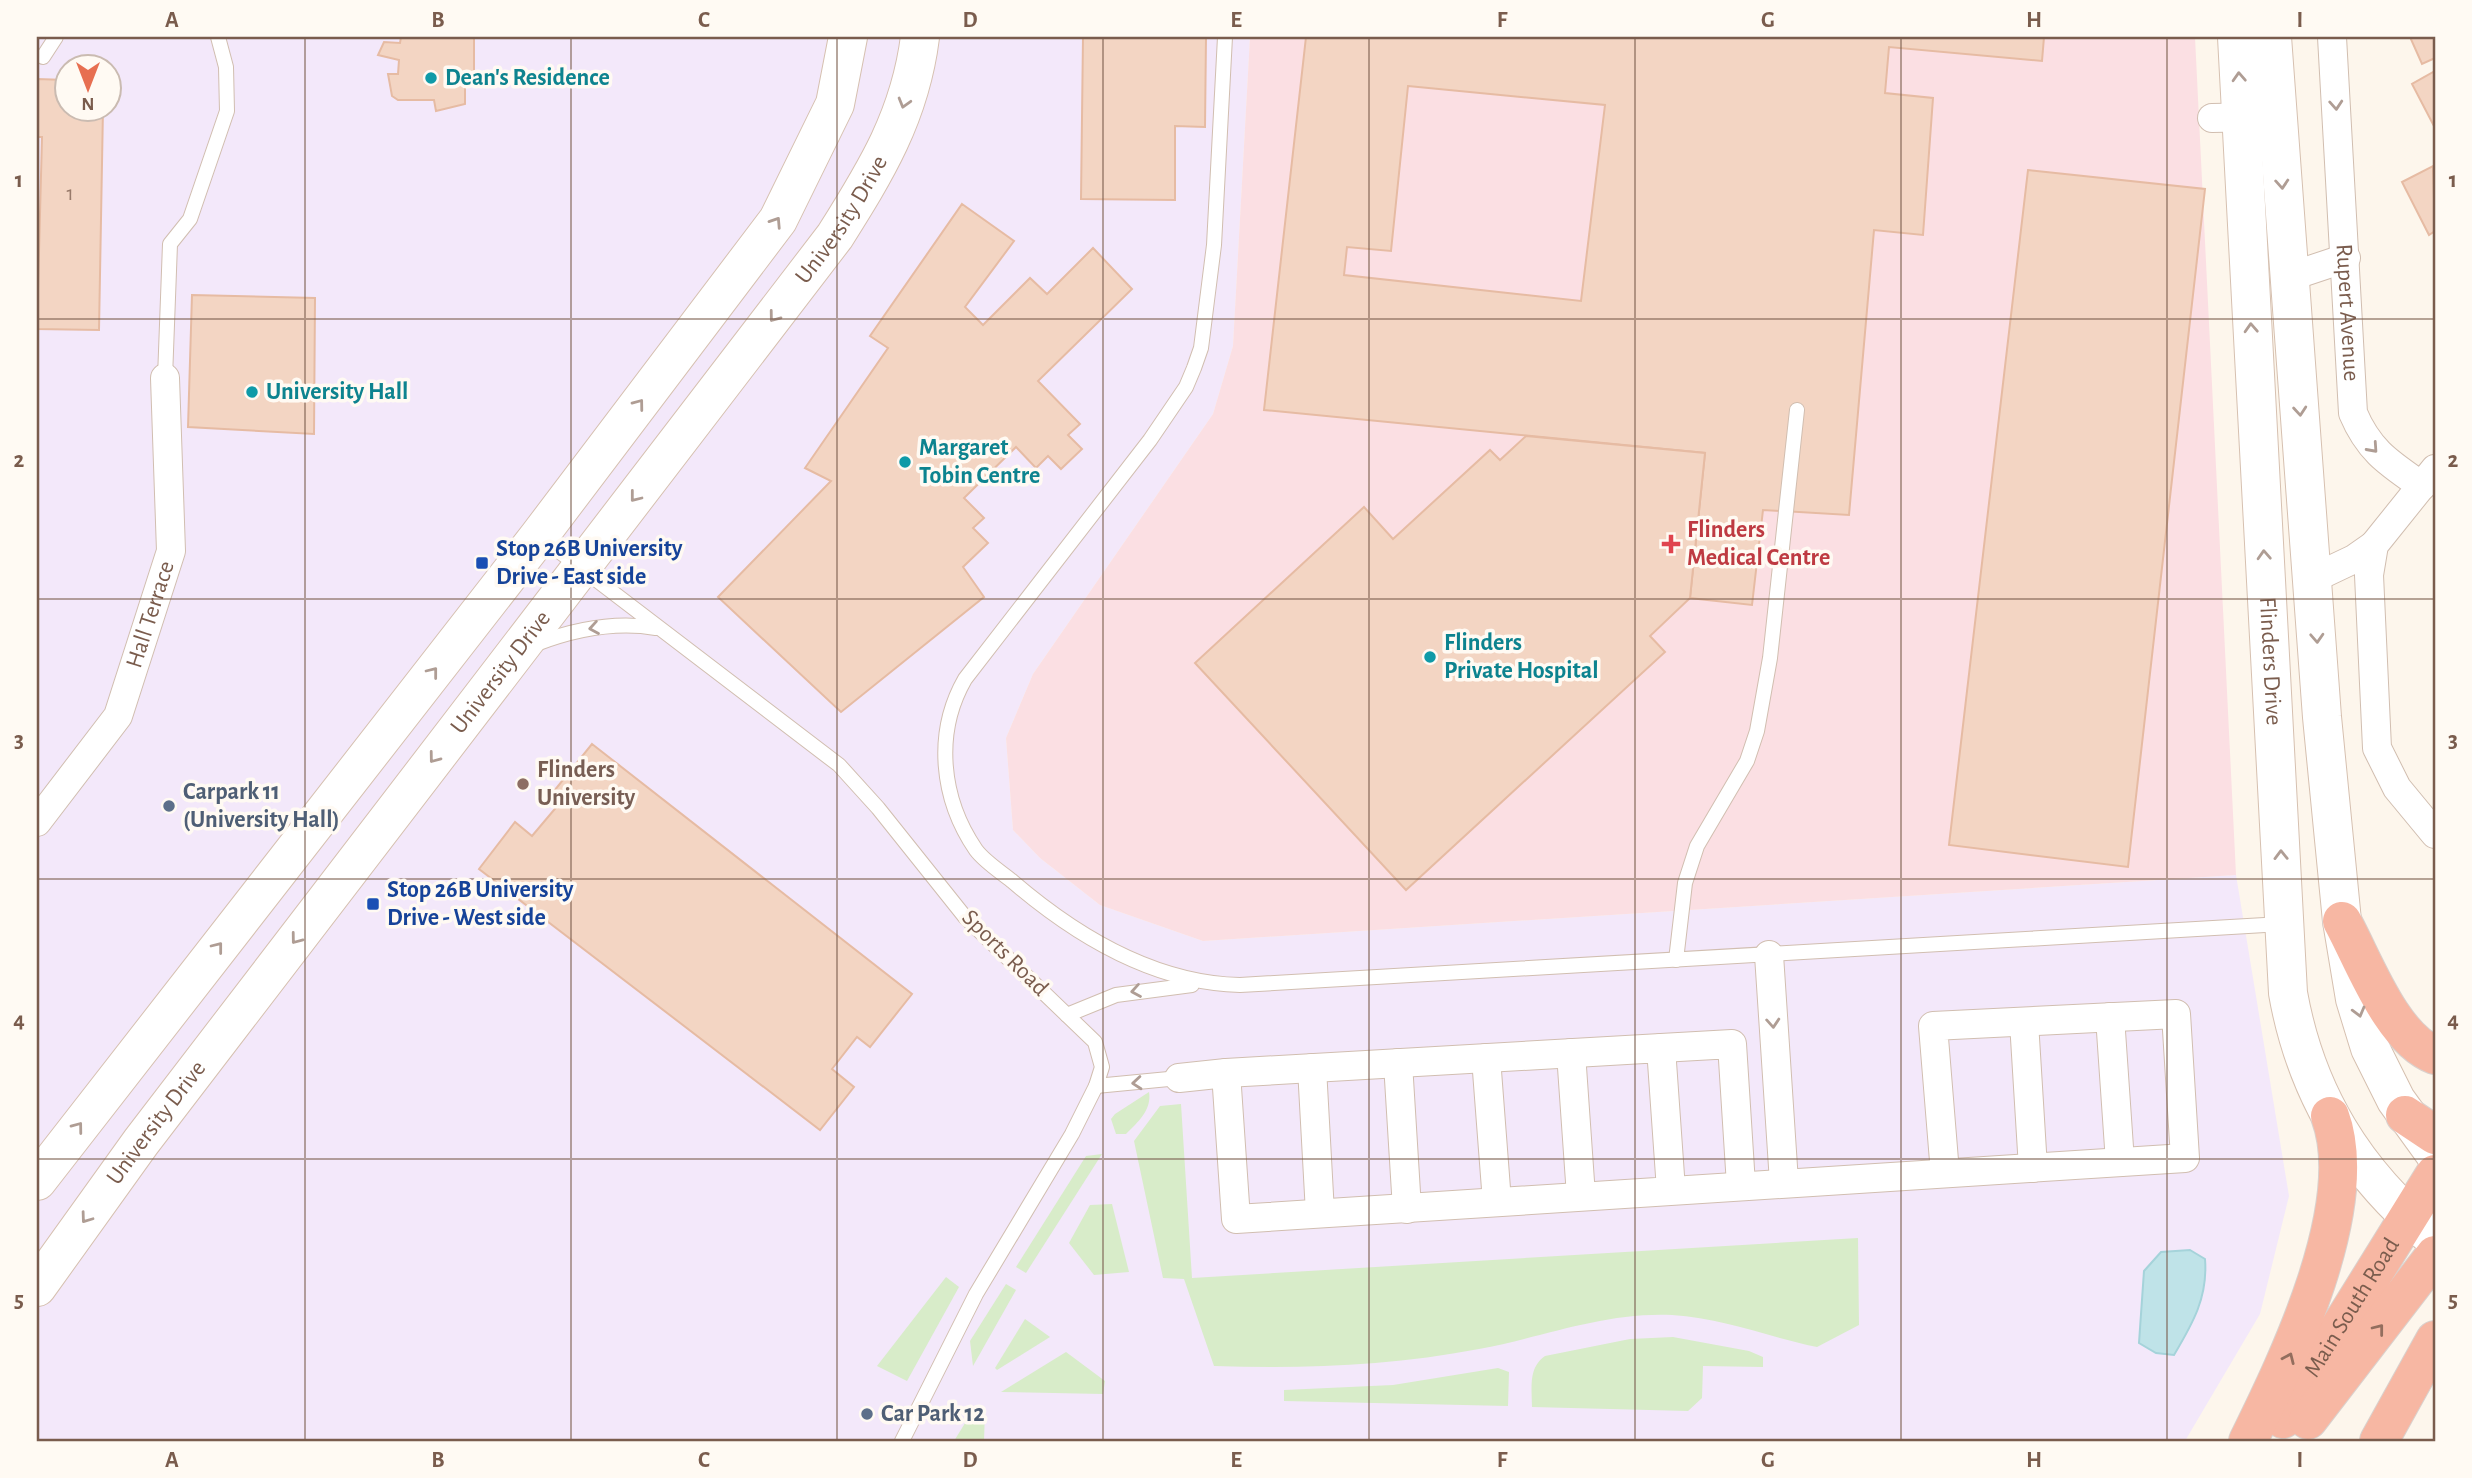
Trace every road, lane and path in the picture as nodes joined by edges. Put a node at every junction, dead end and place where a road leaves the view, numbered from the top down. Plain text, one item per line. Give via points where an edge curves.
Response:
1 (55, 37) edge
2 (218, 37) edge
3 (848, 37) edge
4 (920, 37) edge
5 (1225, 37) edge
6 (2237, 37) edge
7 (2272, 37) edge
8 (2332, 37) edge
9 (43, 57) dead end
10 (2243, 117) junction
11 (2346, 258) junction
12 (2289, 277) junction
13 (165, 378) joint
14 (1797, 410) dead end
15 (2428, 478) edge
16 (539, 536) junction
17 (2374, 545) junction
18 (580, 567) junction
19 (2314, 578) junction
20 (661, 629) junction
21 (514, 652) junction
22 (37, 822) edge
23 (2435, 834) edge
24 (2342, 921) junction
25 (2283, 924) junction
26 (1769, 955) junction
27 (1676, 960) junction
28 (1204, 984) junction
29 (1067, 1015) junction
30 (2110, 1017) junction
31 (2024, 1022) junction
32 (1661, 1048) junction
33 (1572, 1053) junction
34 (2435, 1055) edge
35 (1486, 1058) junction
36 (1398, 1063) junction
37 (1312, 1068) junction
38 (1226, 1073) junction
39 (1179, 1078) joint
40 (1096, 1086) junction
41 (2330, 1116) junction
42 (2420, 1125) edge
43 (2435, 1154) edge
44 (2120, 1162) junction
45 (2033, 1168) junction
46 (1945, 1173) junction
47 (2435, 1174) edge
48 (37, 1181) edge
49 (1784, 1182) junction
50 (1741, 1185) junction
51 (1671, 1190) junction
52 (1581, 1196) junction
53 (1497, 1202) junction
54 (1407, 1209) junction
55 (1320, 1213) junction
56 (2422, 1228) edge
57 (2435, 1255) edge
58 (37, 1287) edge
59 (2435, 1340) edge
60 (902, 1441) edge
61 (2248, 1441) edge
62 (2269, 1441) edge
63 (2292, 1441) edge
64 (2379, 1441) edge

1 - 9 lane
2 - 13 lane via 226,67 227,111 190,219 170,244
16 -> 3 street, University Drive via 778,220 835,104
4 -> 18 street, University Drive via 883,159 835,236
5 - 28 lane via 1214,246 1201,348 1194,368 1150,440 965,679 948,715 944,744 952,802 977,851 1046,909 1101,944 1153,968
10 -> 6 street, Flinders Drive
7 - 10 street, Flinders Drive
8 -> 11 street, Rupert Avenue
10 -> 12 street, Flinders Drive
25 -> 10 street, Flinders Drive via 2245,231
11 - 12 street
11 -> 15 street, Rupert Avenue via 2353,413 2363,437 2383,459
12 -> 19 street, Flinders Drive
13 - 22 street, Hall Terrace via 171,551 118,716
14 - 27 lane via 1770,658 1757,732 1746,761 1697,846 1685,883
15 - 17 street, Rupert Avenue
16 - 18 lane, Sports Road
48 -> 16 street, University Drive
17 - 19 street, Rupert Avenue
17 - 23 street via 2369,584 2377,748 2397,788
18 - 20 lane, Sports Road
18 - 21 street, University Drive
19 -> 24 street, Flinders Drive
20 -> 21 lane via 628,623 594,628 558,635
20 - 29 lane, Sports Road via 839,765 965,917
21 -> 58 street, University Drive via 141,1142
24 - 25 street
24 - 34 highway via 2402,1029 2421,1049
24 -> 42 street, Flinders Drive via 2370,1048
25 - 26 lane
25 - 41 street, Flinders Drive via 2292,1016
26 - 27 lane
26 -> 49 street
27 - 28 lane via 1262,985
28 -> 29 lane via 1116,995
29 - 40 lane, Sports Road via 1095,1042 1102,1067
30 - 31 street
30 - 44 street
30 - 44 street via 2176,1014 2185,1158
31 - 45 street
31 - 46 street via 1933,1026
32 - 33 street
32 - 50 street via 1732,1044
32 - 51 street
33 - 35 street
33 - 52 street
35 - 36 street
35 - 53 street
36 - 37 street
36 - 54 street
37 - 38 street
37 - 55 street
38 - 39 street
38 - 55 street via 1236,1219
39 -> 40 lane
40 - 60 lane, Sports Road via 976,1294
41 - 56 street, Flinders Drive via 2354,1158
61 -> 41 highway via 2297,1339 2314,1289 2340,1165
42 - 43 street, Flinders Drive
44 - 45 street
45 - 46 street
46 - 49 street
47 - 56 highway, Main South Road
49 - 50 street
50 - 51 street
51 - 52 street
52 - 53 street
53 - 54 street
54 - 55 street
56 - 62 highway, Main South Road
63 -> 57 highway
59 - 64 highway

